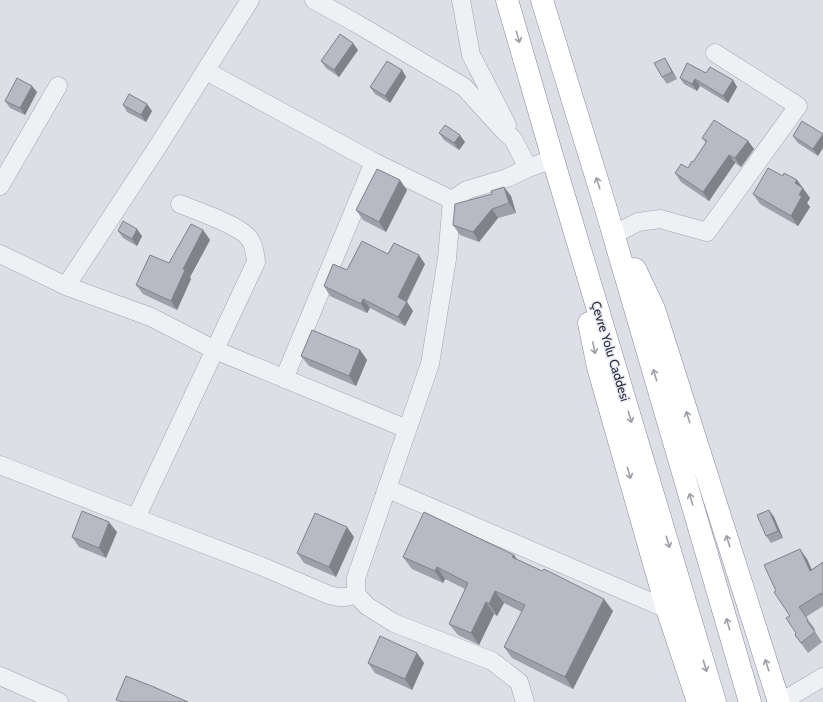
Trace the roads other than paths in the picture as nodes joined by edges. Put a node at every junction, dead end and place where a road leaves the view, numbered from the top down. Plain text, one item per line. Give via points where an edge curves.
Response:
1 (250, 0) edge
2 (314, 0) edge
3 (462, 0) edge
4 (507, 0) edge
5 (542, 0) edge
6 (715, 53) dead end
7 (206, 71) junction
8 (58, 86) dead end
9 (513, 139) junction
10 (553, 159) junction
11 (374, 162) junction
12 (528, 168) junction
13 (0, 186) edge
14 (452, 200) junction
15 (180, 204) dead end
16 (606, 209) junction
17 (617, 233) junction
18 (0, 254) edge
19 (66, 286) junction
20 (215, 350) junction
21 (284, 379) junction
22 (407, 429) junction
23 (0, 465) edge
24 (388, 489) junction
25 (136, 518) junction
26 (356, 594) junction
27 (668, 609) junction
28 (0, 676) edge
29 (821, 681) edge
30 (59, 702) edge
31 (525, 702) edge
32 (698, 702) edge
33 (715, 702) edge
34 (750, 702) edge
35 (780, 702) edge

1 - 7 street
2 - 9 street via 464,87
3 - 9 street via 471,56
4 -> 10 highway, Çevre Yolu Caddesi
16 -> 5 highway
6 - 17 street via 798,106 707,232 660,219 638,222
7 - 11 street
7 - 19 street
8 - 13 street
9 - 12 street
10 - 12 street
10 -> 27 highway via 598,366
10 -> 33 highway, Çevre Yolu Caddesi
11 - 14 street
11 - 21 street
12 - 14 street via 507,178 467,190
14 - 22 street via 447,259 430,364
15 - 20 street via 233,226 247,236 255,250 256,262
16 - 17 highway
34 -> 16 highway
35 -> 17 highway via 654,309
18 - 19 street
19 - 20 street via 151,317
20 - 21 street
20 - 25 street
21 - 22 street
22 - 24 street
23 - 25 street
24 - 26 street via 356,578
24 - 27 street
25 - 26 street via 329,595 338,598
26 - 31 street via 367,606 394,623 492,660 519,682
27 - 32 highway
28 - 30 street
29 - 35 street

